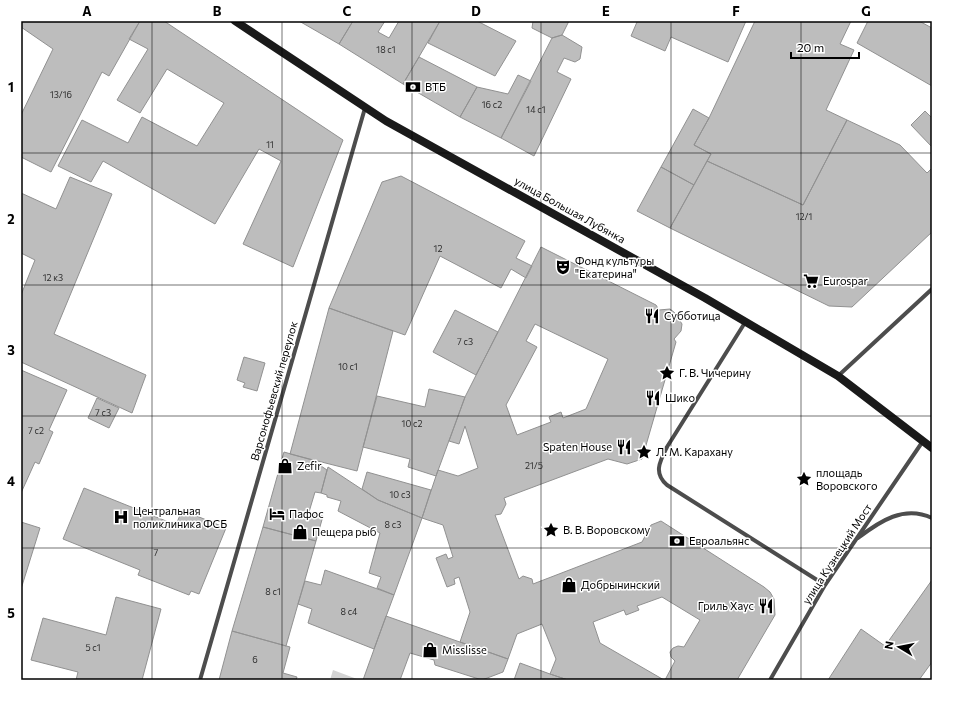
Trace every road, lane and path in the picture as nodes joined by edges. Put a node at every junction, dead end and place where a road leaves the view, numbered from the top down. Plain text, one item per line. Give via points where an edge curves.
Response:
1 (235, 21) edge
2 (365, 107) junction
3 (932, 289) edge
4 (746, 321) junction
5 (838, 376) junction
6 (923, 441) junction
7 (932, 448) edge
8 (932, 518) edge
9 (855, 541) junction
10 (825, 586) junction
11 (200, 680) edge
12 (770, 680) edge

1 - 2 main road, улица Большая Лубянка
2 - 4 main road, улица Большая Лубянка
2 - 11 street, Варсонофьевский переулок
3 - 5 street
4 - 5 main road, улица Большая Лубянка
4 - 10 street via 667,447 659,462 660,477 667,485
5 - 6 main road, улица Большая Лубянка
6 - 7 main road, улица Большая Лубянка
6 - 9 street, улица Кузнецкий Мост
8 - 9 street via 906,513 894,515 877,523
9 - 10 street, улица Кузнецкий Мост
10 - 12 street, улица Кузнецкий Мост

